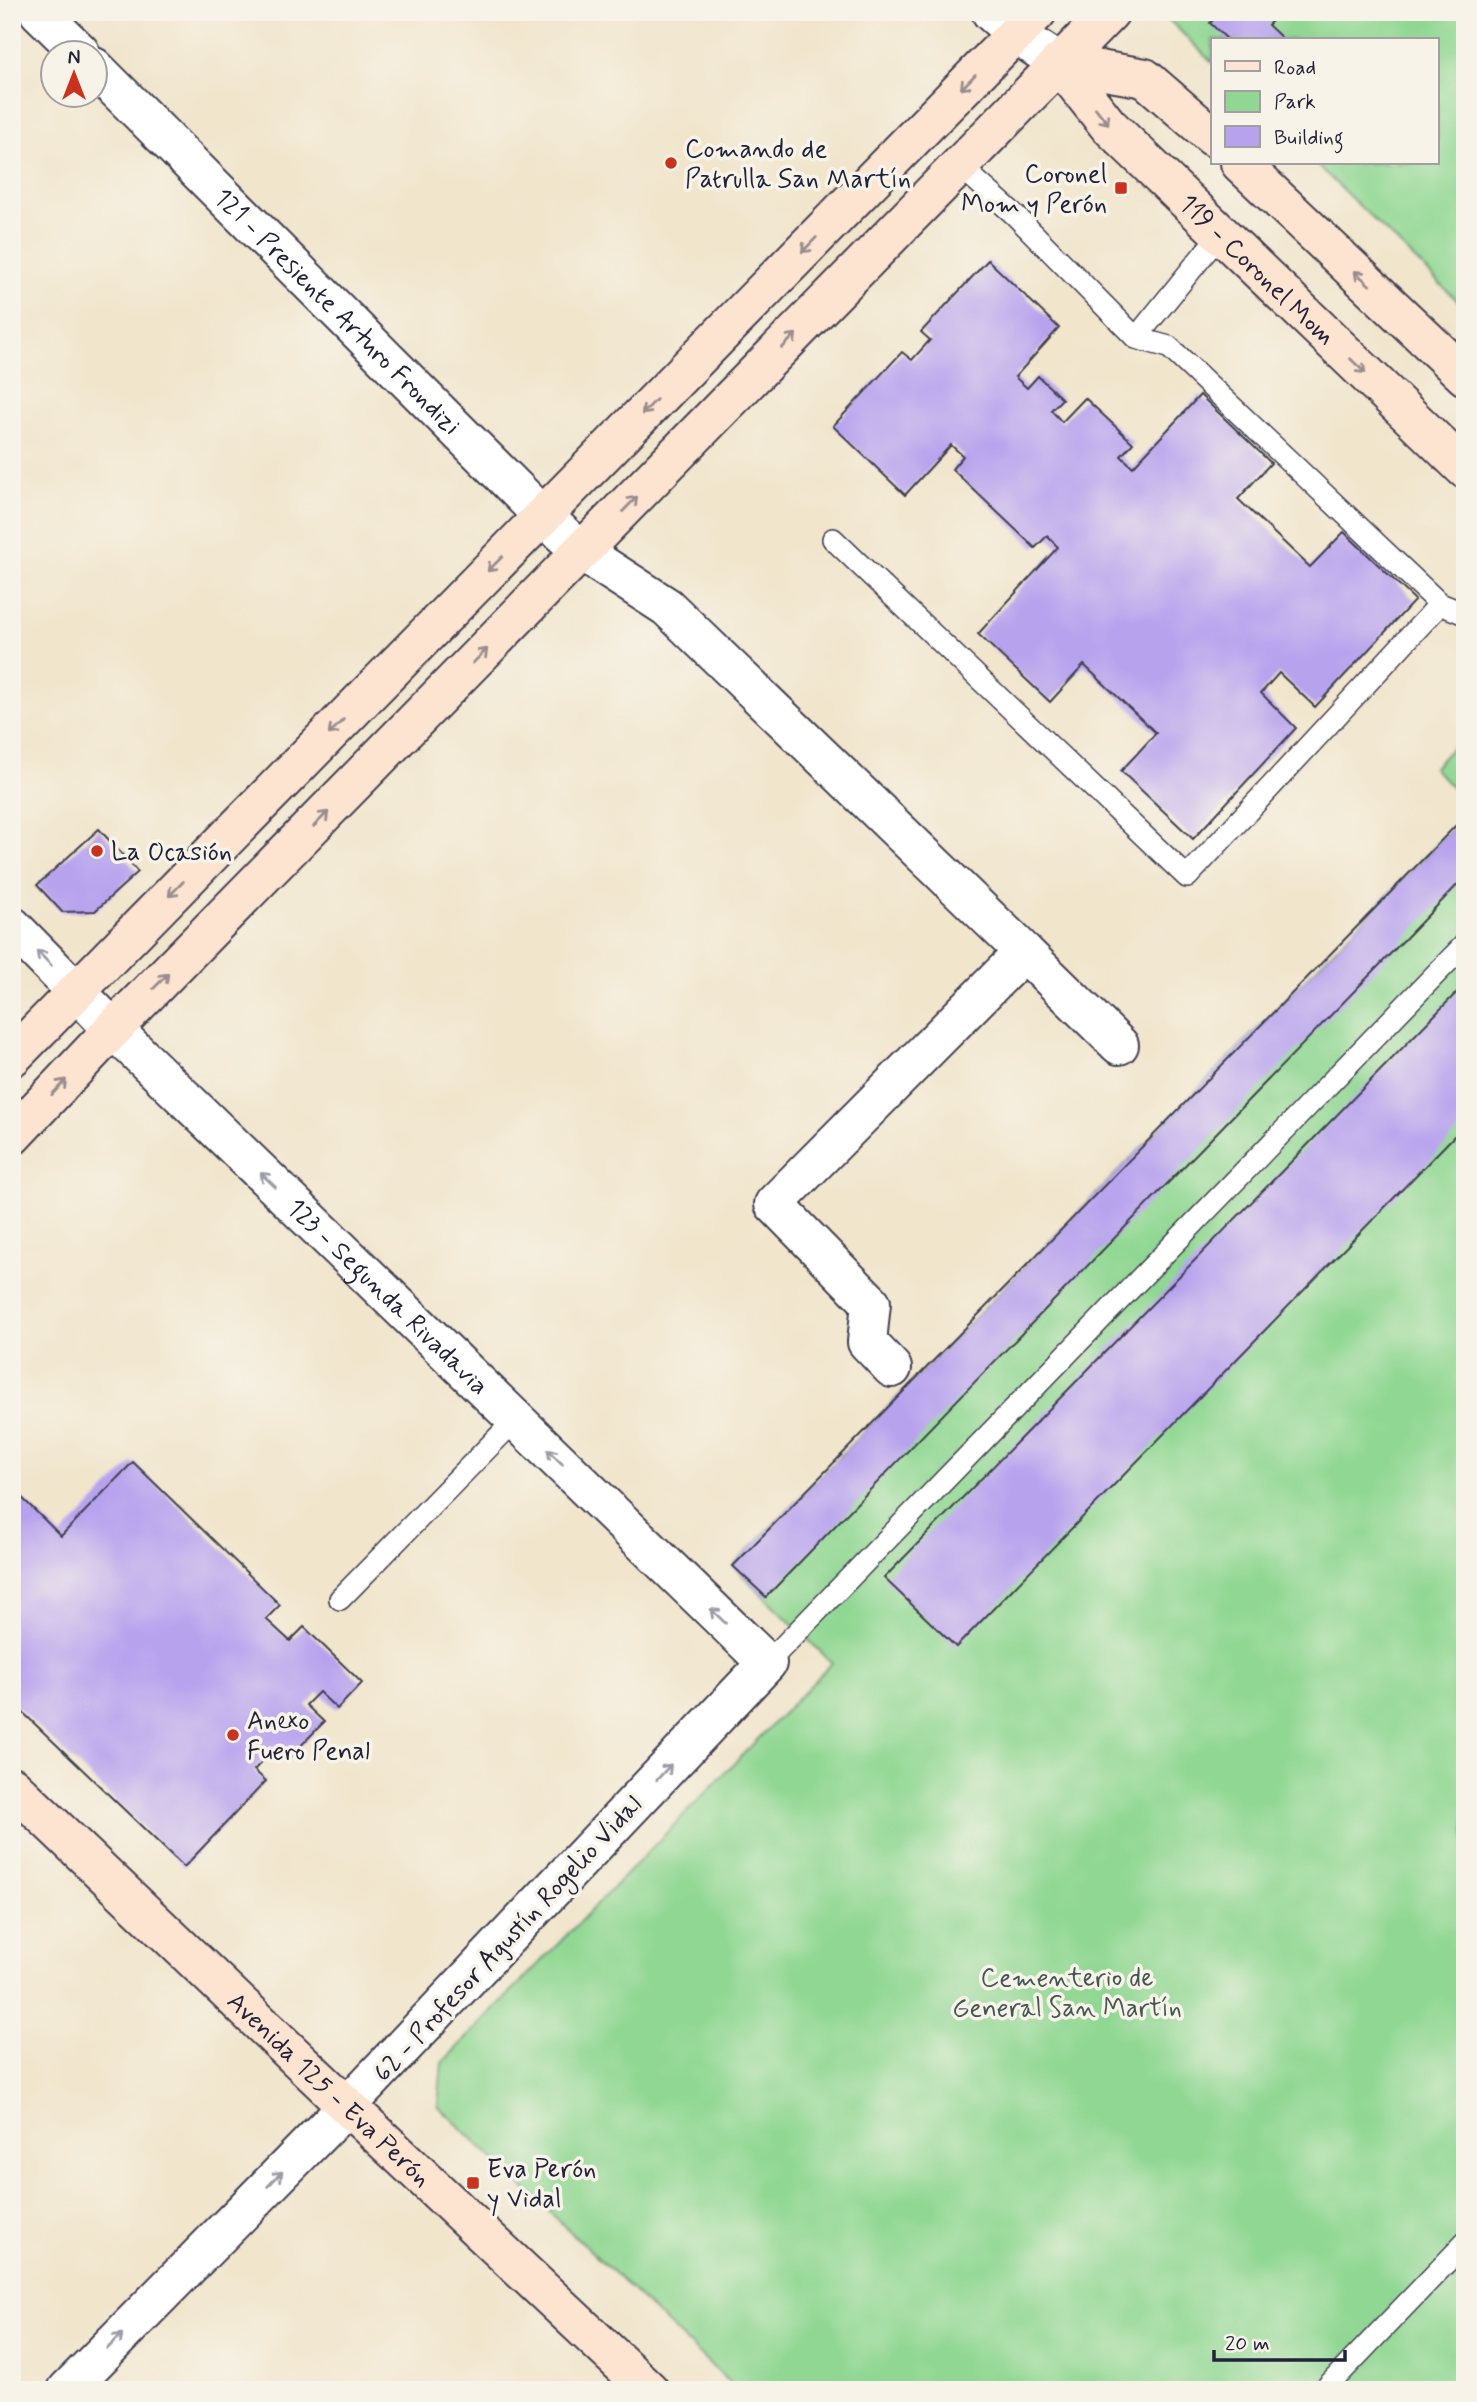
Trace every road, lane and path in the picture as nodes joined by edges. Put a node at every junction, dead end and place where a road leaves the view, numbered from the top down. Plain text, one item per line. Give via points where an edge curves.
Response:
1 (39, 12) edge
2 (1110, 12) edge
3 (1014, 19) edge
4 (66, 38) edge
5 (1059, 63) junction
6 (108, 81) edge
7 (1211, 135) edge
8 (1241, 164) edge
9 (960, 166) junction
10 (1221, 233) junction
11 (1136, 338) junction
12 (1465, 376) edge
13 (1465, 469) edge
14 (543, 516) junction
15 (833, 539) dead end
16 (583, 552) junction
17 (1440, 604) junction
18 (1465, 614) edge
19 (12, 926) edge
20 (1465, 944) edge
21 (1024, 953) junction
22 (76, 990) junction
23 (113, 1029) junction
24 (1119, 1045) dead end
25 (12, 1057) edge
26 (12, 1136) edge
27 (892, 1368) dead end
28 (516, 1419) junction
29 (340, 1600) dead end
30 (767, 1663) junction
31 (12, 1786) edge
32 (347, 2106) junction
33 (1465, 2244) edge
34 (67, 2390) edge
35 (649, 2390) edge
36 (1324, 2390) edge

1 - 4 street
2 - 5 main road
3 - 5 street, 119 - Coronel Mom
3 -> 14 main road
5 - 7 main road, 119 - Coronel Mom via 1145,78
5 - 9 main road
5 -> 10 main road, 119 - Coronel Mom via 1108,125
6 - 14 street, 121 - Presiente Arturo Frondizi
12 -> 8 main road
9 - 11 lane
16 -> 9 main road
10 - 11 lane
10 -> 13 main road, 119 - Coronel Mom
11 - 17 lane via 1169,346
14 - 16 street, 121 - Presiente Arturo Frondizi
14 -> 22 main road
15 - 17 lane via 1187,877
16 - 21 street, 121 - Presiente Arturo Frondizi via 667,607
23 -> 16 main road
17 - 18 lane
22 -> 19 street, 123 - Segunda Rivadavia
20 - 30 lane
21 - 24 street, 121 - Presiente Arturo Frondizi
21 - 27 street via 774,1205 871,1303 867,1342
22 - 23 street, 123 - Segunda Rivadavia
22 - 25 main road
26 -> 23 main road
28 -> 23 street, 123 - Segunda Rivadavia
28 - 29 lane
30 -> 28 street, 123 - Segunda Rivadavia
32 -> 30 street, 62 - Profesor Agustín Rogelio Vidal
31 - 32 main road, Avenida 125 - Eva Perón
34 -> 32 street, 62 - Profesor Agustín Rogelio Vidal
32 - 35 main road, Avenida 125 - Eva Perón
33 - 36 lane

